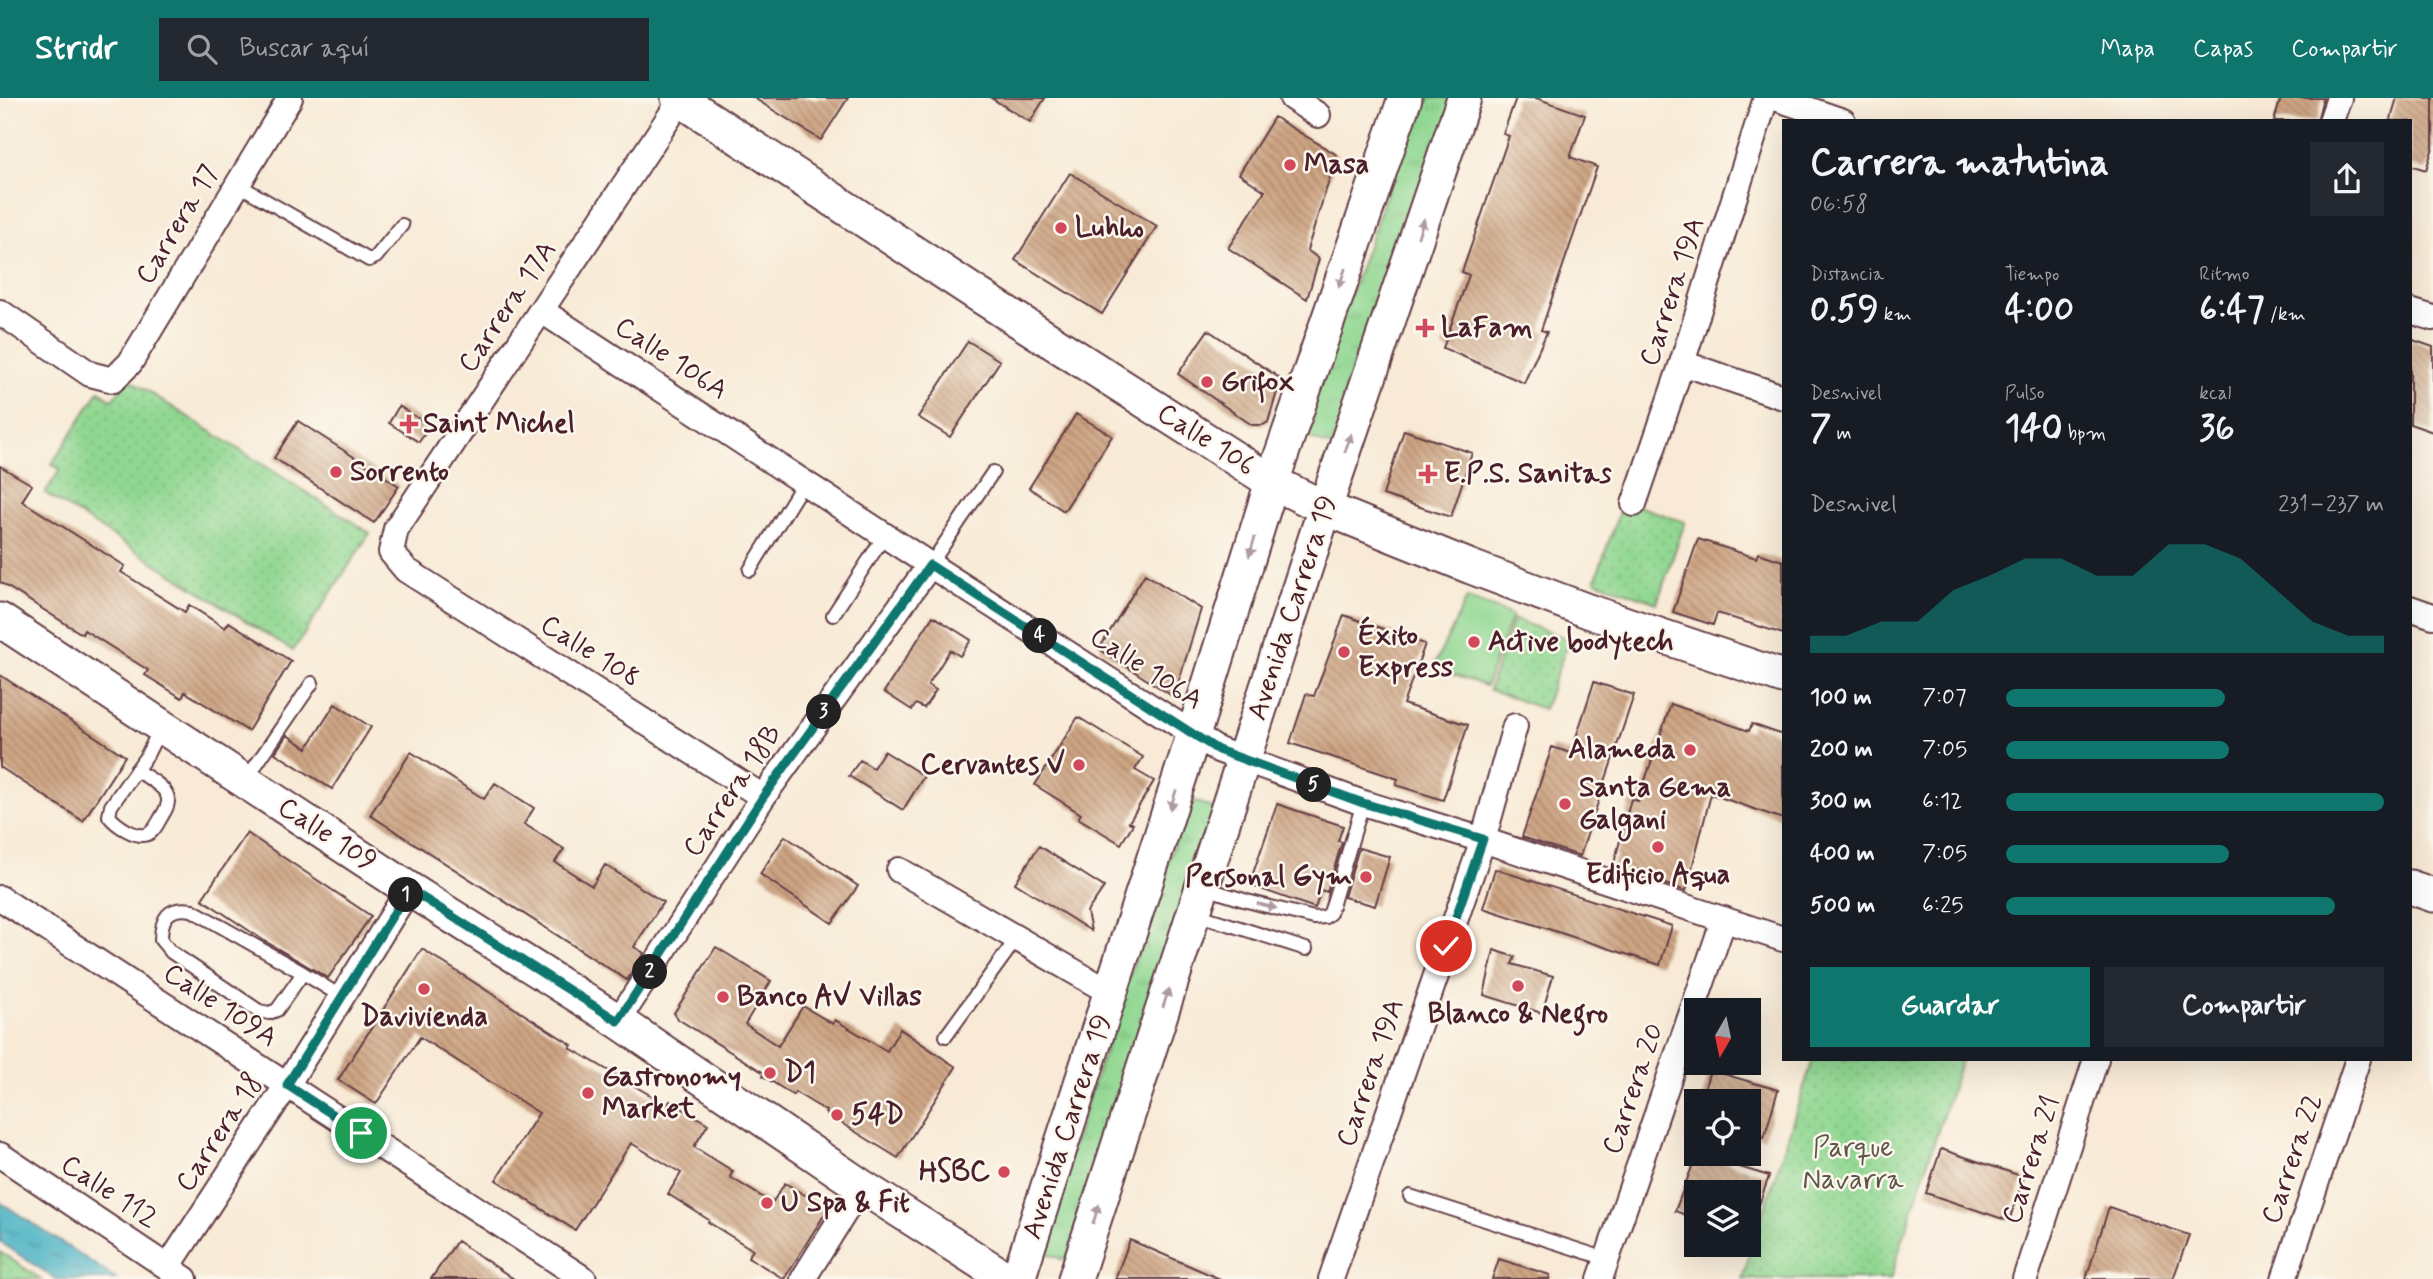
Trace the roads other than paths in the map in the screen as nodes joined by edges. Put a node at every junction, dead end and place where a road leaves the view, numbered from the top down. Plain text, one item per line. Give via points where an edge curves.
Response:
1 (290, 98) edge
2 (1292, 98) edge
3 (1405, 98) edge
4 (1464, 98) edge
5 (1766, 98) edge
6 (1775, 98) edge
7 (2339, 98) edge
8 (677, 99) edge
9 (1318, 115) dead end
10 (1837, 119) edge
11 (2332, 119) edge
12 (237, 184) junction
13 (402, 225) dead end
14 (542, 311) junction
15 (0, 312) edge
16 (2412, 312) edge
17 (2433, 318) edge
18 (1682, 363) junction
19 (1782, 397) edge
20 (993, 472) dead end
21 (804, 482) junction
22 (1272, 482) junction
23 (1634, 504) dead end
24 (1325, 508) junction
25 (885, 535) junction
26 (391, 552) joint
27 (930, 565) junction
28 (750, 570) dead end
29 (2412, 609) edge
30 (832, 615) dead end
31 (2433, 616) edge
32 (0, 620) edge
33 (1782, 677) edge
34 (312, 683) dead end
35 (162, 726) junction
36 (1515, 726) dead end
37 (1194, 735) junction
38 (1244, 758) junction
39 (136, 770) junction
40 (245, 781) junction
41 (763, 797) junction
42 (1363, 803) junction
43 (1483, 839) junction
44 (899, 870) dead end
45 (409, 889) junction
46 (0, 898) edge
47 (1198, 900) junction
48 (1724, 919) junction
49 (1017, 938) junction
50 (1782, 939) edge
51 (1306, 949) dead end
52 (303, 973) junction
53 (1111, 993) junction
54 (342, 997) junction
55 (618, 1021) junction
56 (946, 1036) dead end
57 (2095, 1061) edge
58 (2357, 1061) edge
59 (287, 1085) junction
60 (0, 1155) edge
61 (861, 1186) junction
62 (1410, 1196) dead end
63 (1603, 1269) edge
64 (177, 1273) edge
65 (584, 1279) edge
66 (803, 1279) edge
67 (1007, 1279) edge
68 (1018, 1279) edge
69 (1076, 1279) edge
70 (1331, 1279) edge
71 (2025, 1279) edge
72 (2284, 1279) edge

1 - 12 street, Carrera 17
2 - 9 street
3 -> 22 main road, Avenida Carrera 19
24 -> 4 main road, Avenida Carrera 19
5 - 18 street, Carrera 19A
6 - 10 street
7 - 11 street
8 - 14 street, Carrera 17A
8 - 22 main road, Calle 106
12 - 13 lane via 369,260
12 - 15 street, Carrera 17 via 130,363 113,380 90,374
14 - 21 street, Calle 106A
14 - 26 street, Carrera 17A via 396,529
16 - 17 street
18 - 19 street
18 - 23 street, Carrera 19A
20 - 27 lane
21 - 25 street, Calle 106A
21 - 28 lane
22 - 24 main road, Calle 106
22 -> 37 main road, Avenida Carrera 19
24 - 33 main road, Calle 106 via 1588,611
24 - 38 main road, Avenida Carrera 19
25 - 27 street, Calle 106A
25 - 30 lane
26 - 41 street, Calle 108 via 406,570
27 - 37 street, Calle 106A
27 - 41 street, Carrera 18B
29 - 31 street
32 - 35 main road, Calle 109
34 - 40 lane
35 - 39 lane
35 - 40 main road, Calle 109
36 - 43 street, Carrera 19A
37 - 38 street, Calle 106A via 1218,750
37 -> 53 main road, Avenida Carrera 19
38 - 42 street, Calle 106A
38 - 47 main road, Avenida Carrera 19
39 - 39 lane via 168,797 149,834 137,835 109,816
40 - 45 main road, Calle 109
41 - 55 street, Carrera 18B
42 - 43 street, Calle 106A
47 -> 42 lane via 1247,901 1325,918
43 - 48 street, Calle 106A
43 - 70 street, Carrera 19A
44 - 49 street
45 - 54 street, Carrera 18
45 - 55 main road, Calle 109
46 - 59 street, Calle 109A
47 - 51 lane
69 -> 47 main road, Avenida Carrera 19
48 - 50 street, Calle 106A
48 - 63 street, Carrera 20
49 - 53 street
49 - 56 lane
52 - 52 lane via 192,910 180,908 169,913 161,925 160,940 170,952 259,1011 277,1010
52 - 54 lane
53 - 68 main road, Avenida Carrera 19
54 - 59 street, Carrera 18
55 - 61 main road, Calle 109
57 - 71 street, Carrera 21
58 - 72 street, Carrera 22
59 - 64 street, Carrera 18
59 - 65 street, Calle 109A
60 - 64 street, Calle 112
61 - 66 street
61 - 67 main road, Calle 109
62 - 63 lane

